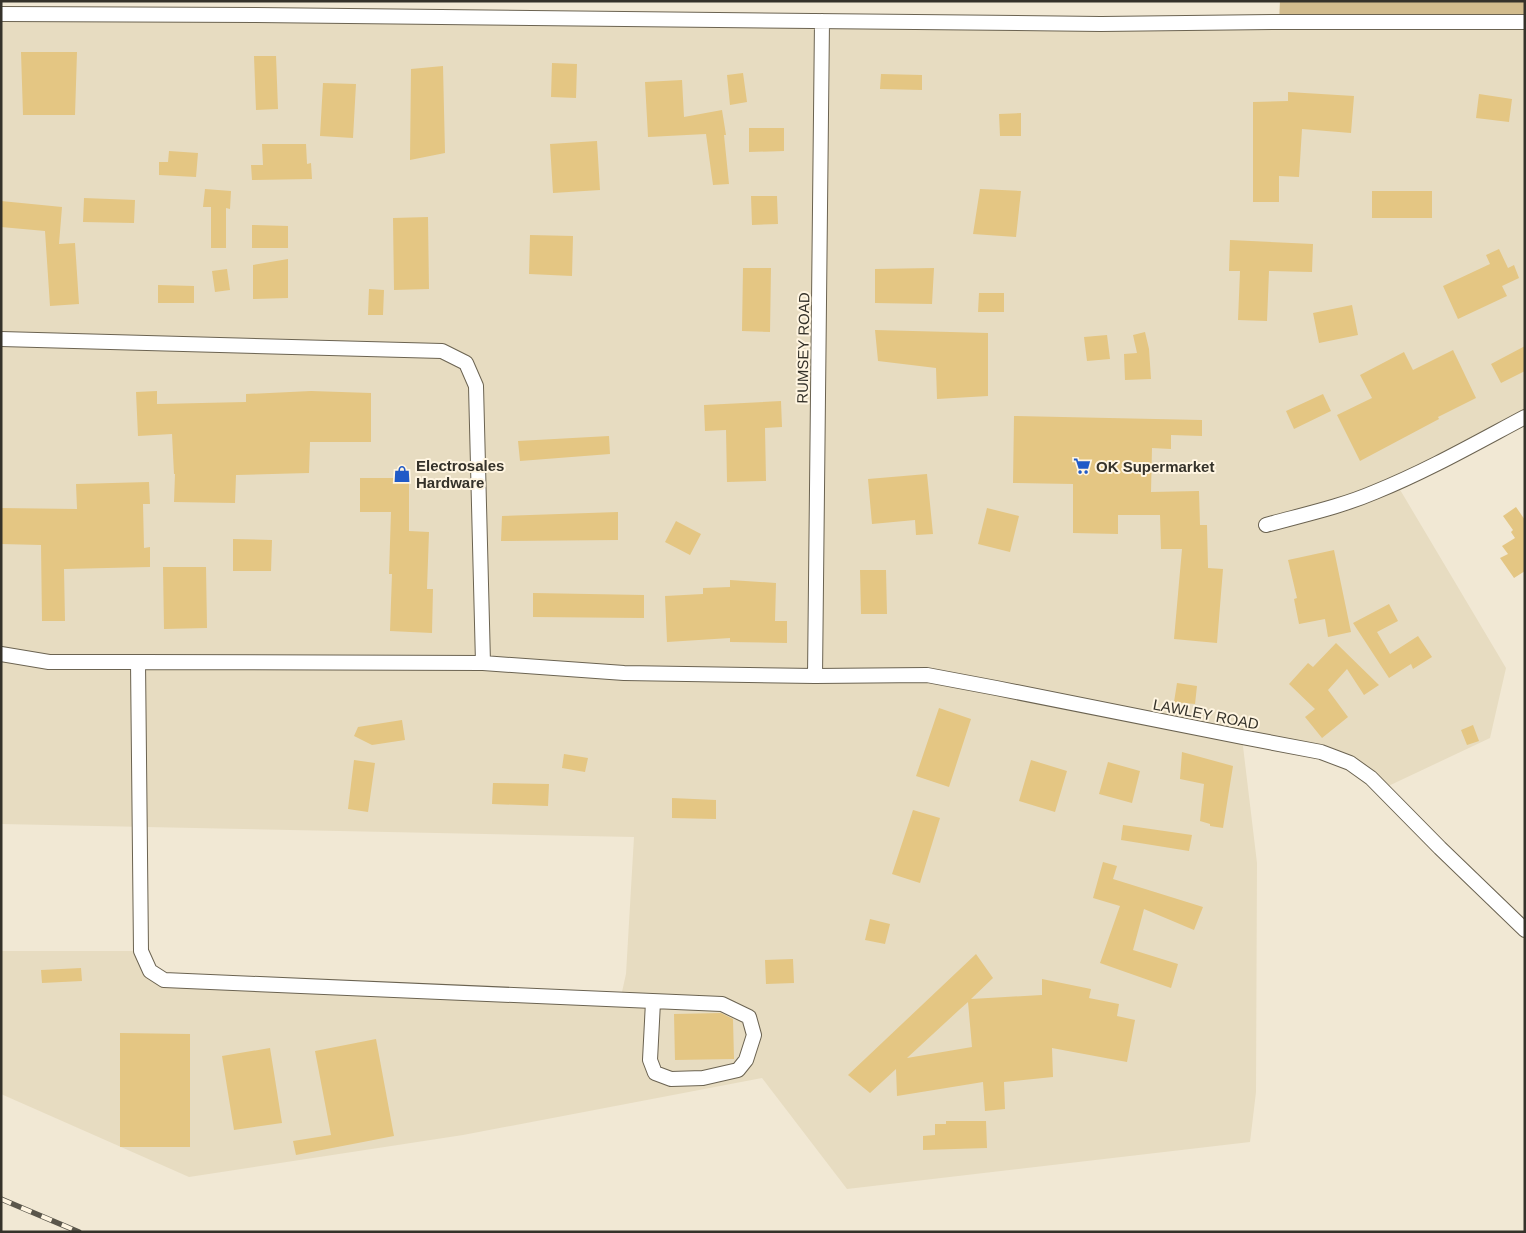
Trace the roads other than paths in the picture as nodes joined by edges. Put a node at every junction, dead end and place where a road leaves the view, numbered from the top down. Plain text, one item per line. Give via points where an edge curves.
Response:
1 (1, 14) edge
2 (822, 21) junction
3 (1525, 22) edge
4 (1, 339) edge
5 (1525, 417) edge
6 (1266, 524) dead end
7 (1, 654) edge
8 (138, 662) junction
9 (483, 663) junction
10 (815, 676) junction
11 (1525, 930) edge
12 (653, 1002) junction

1 - 2 street
2 - 3 street via 1091,24
2 - 10 street, RUMSEY ROAD
4 - 9 street via 442,351 466,363 476,386
5 - 6 street via 1375,493
7 - 8 street, LAWLEY ROAD via 49,662
8 - 9 street, LAWLEY ROAD
8 - 12 street via 140,951 150,971 164,980
9 - 10 street, LAWLEY ROAD via 624,672
10 - 11 street, LAWLEY ROAD via 927,675 1321,752 1350,763 1371,778
12 - 12 street via 722,1004 749,1017 754,1035 746,1060 738,1070 703,1078 671,1079 655,1073 650,1060

